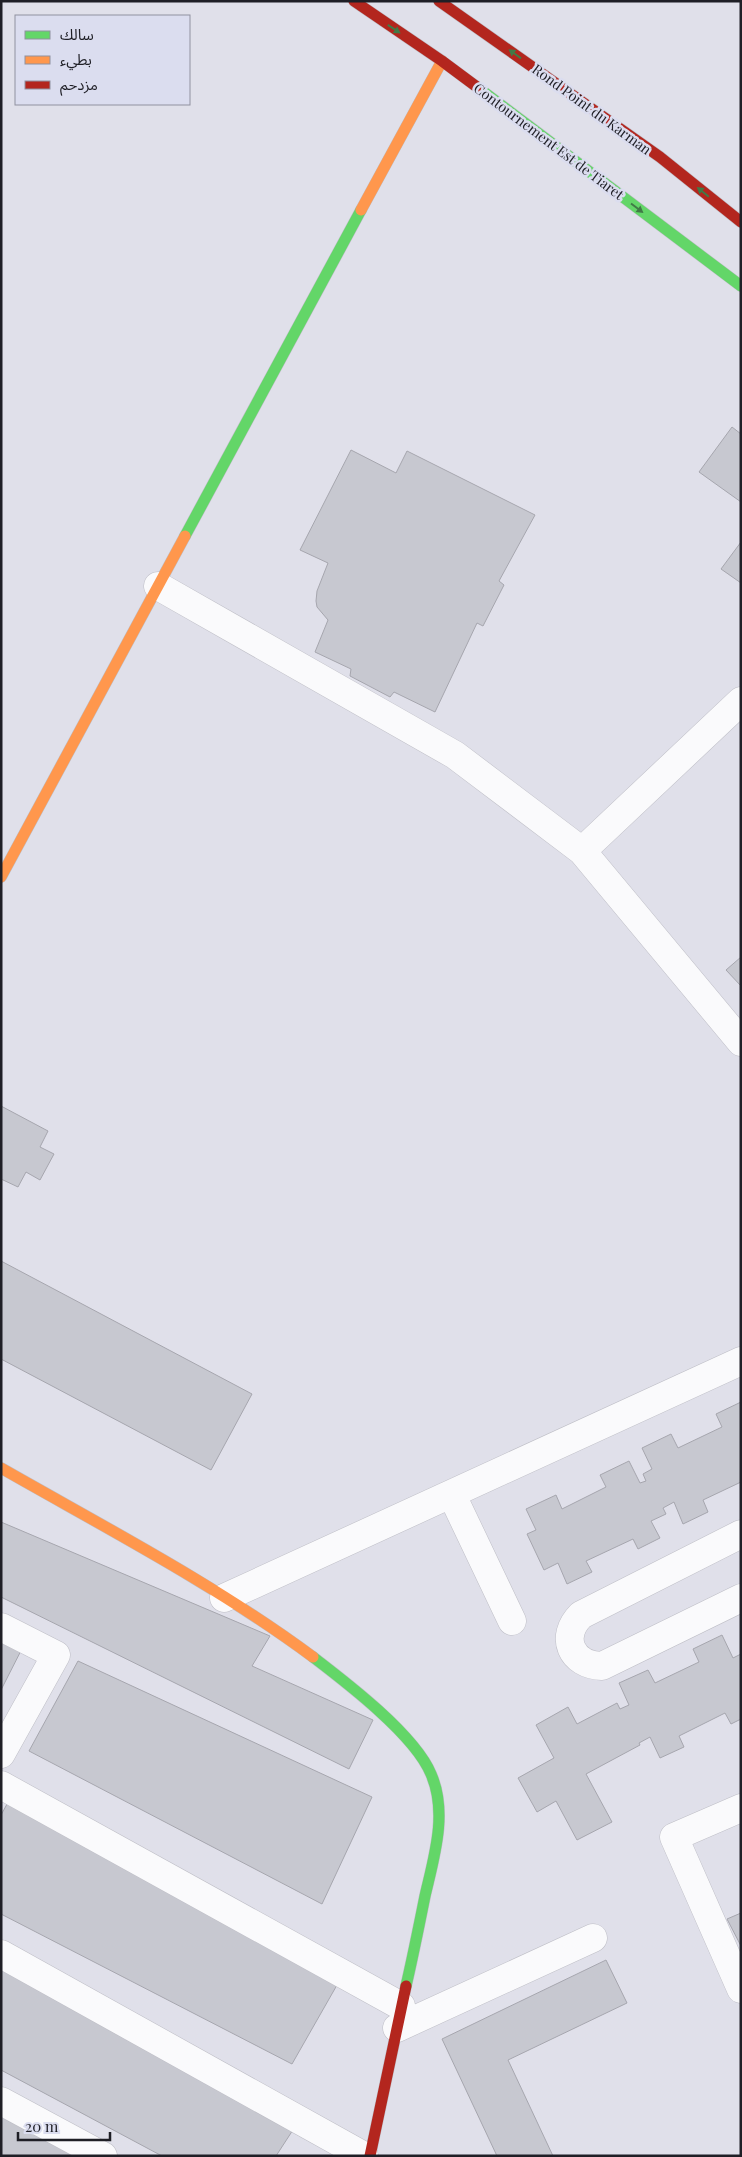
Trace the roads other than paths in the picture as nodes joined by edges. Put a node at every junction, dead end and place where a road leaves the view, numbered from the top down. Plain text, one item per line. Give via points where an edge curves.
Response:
1 (354, 1) edge
2 (440, 1) edge
3 (442, 61) junction
4 (741, 222) edge
5 (741, 286) edge
6 (158, 586) junction
7 (741, 701) edge
8 (582, 851) junction
9 (1, 877) edge
10 (741, 1042) edge
11 (741, 1362) edge
12 (1, 1468) edge
13 (452, 1495) junction
14 (741, 1534) edge
15 (224, 1598) junction
16 (741, 1598) edge
17 (512, 1621) dead end
18 (1, 1627) edge
19 (1, 1754) edge
20 (1, 1785) edge
21 (741, 1808) edge
22 (593, 1938) dead end
23 (1, 1954) edge
24 (741, 1988) edge
25 (399, 2017) junction
26 (1, 2101) edge
27 (104, 2156) edge
28 (364, 2156) edge
29 (370, 2156) edge

1 -> 3 main road, Contournement Est de Tiaret
4 -> 2 main road, Rond Point du Karman via 660,157
3 -> 5 main road, Contournement Est de Tiaret
3 - 6 main road
6 - 8 street via 455,755
6 - 9 main road
7 - 8 street
8 - 10 street
11 - 13 street
12 - 15 main road
13 - 15 street
13 - 17 street
14 - 16 street via 581,1615 574,1622 569,1640 577,1657 584,1663 602,1666
15 - 25 main road via 309,1652 348,1684 420,1754 429,1770 439,1805 440,1823
18 - 19 street via 56,1655
20 - 25 street
21 - 24 street via 674,1837
22 - 25 street
23 - 28 street
25 - 29 main road
26 - 27 street

